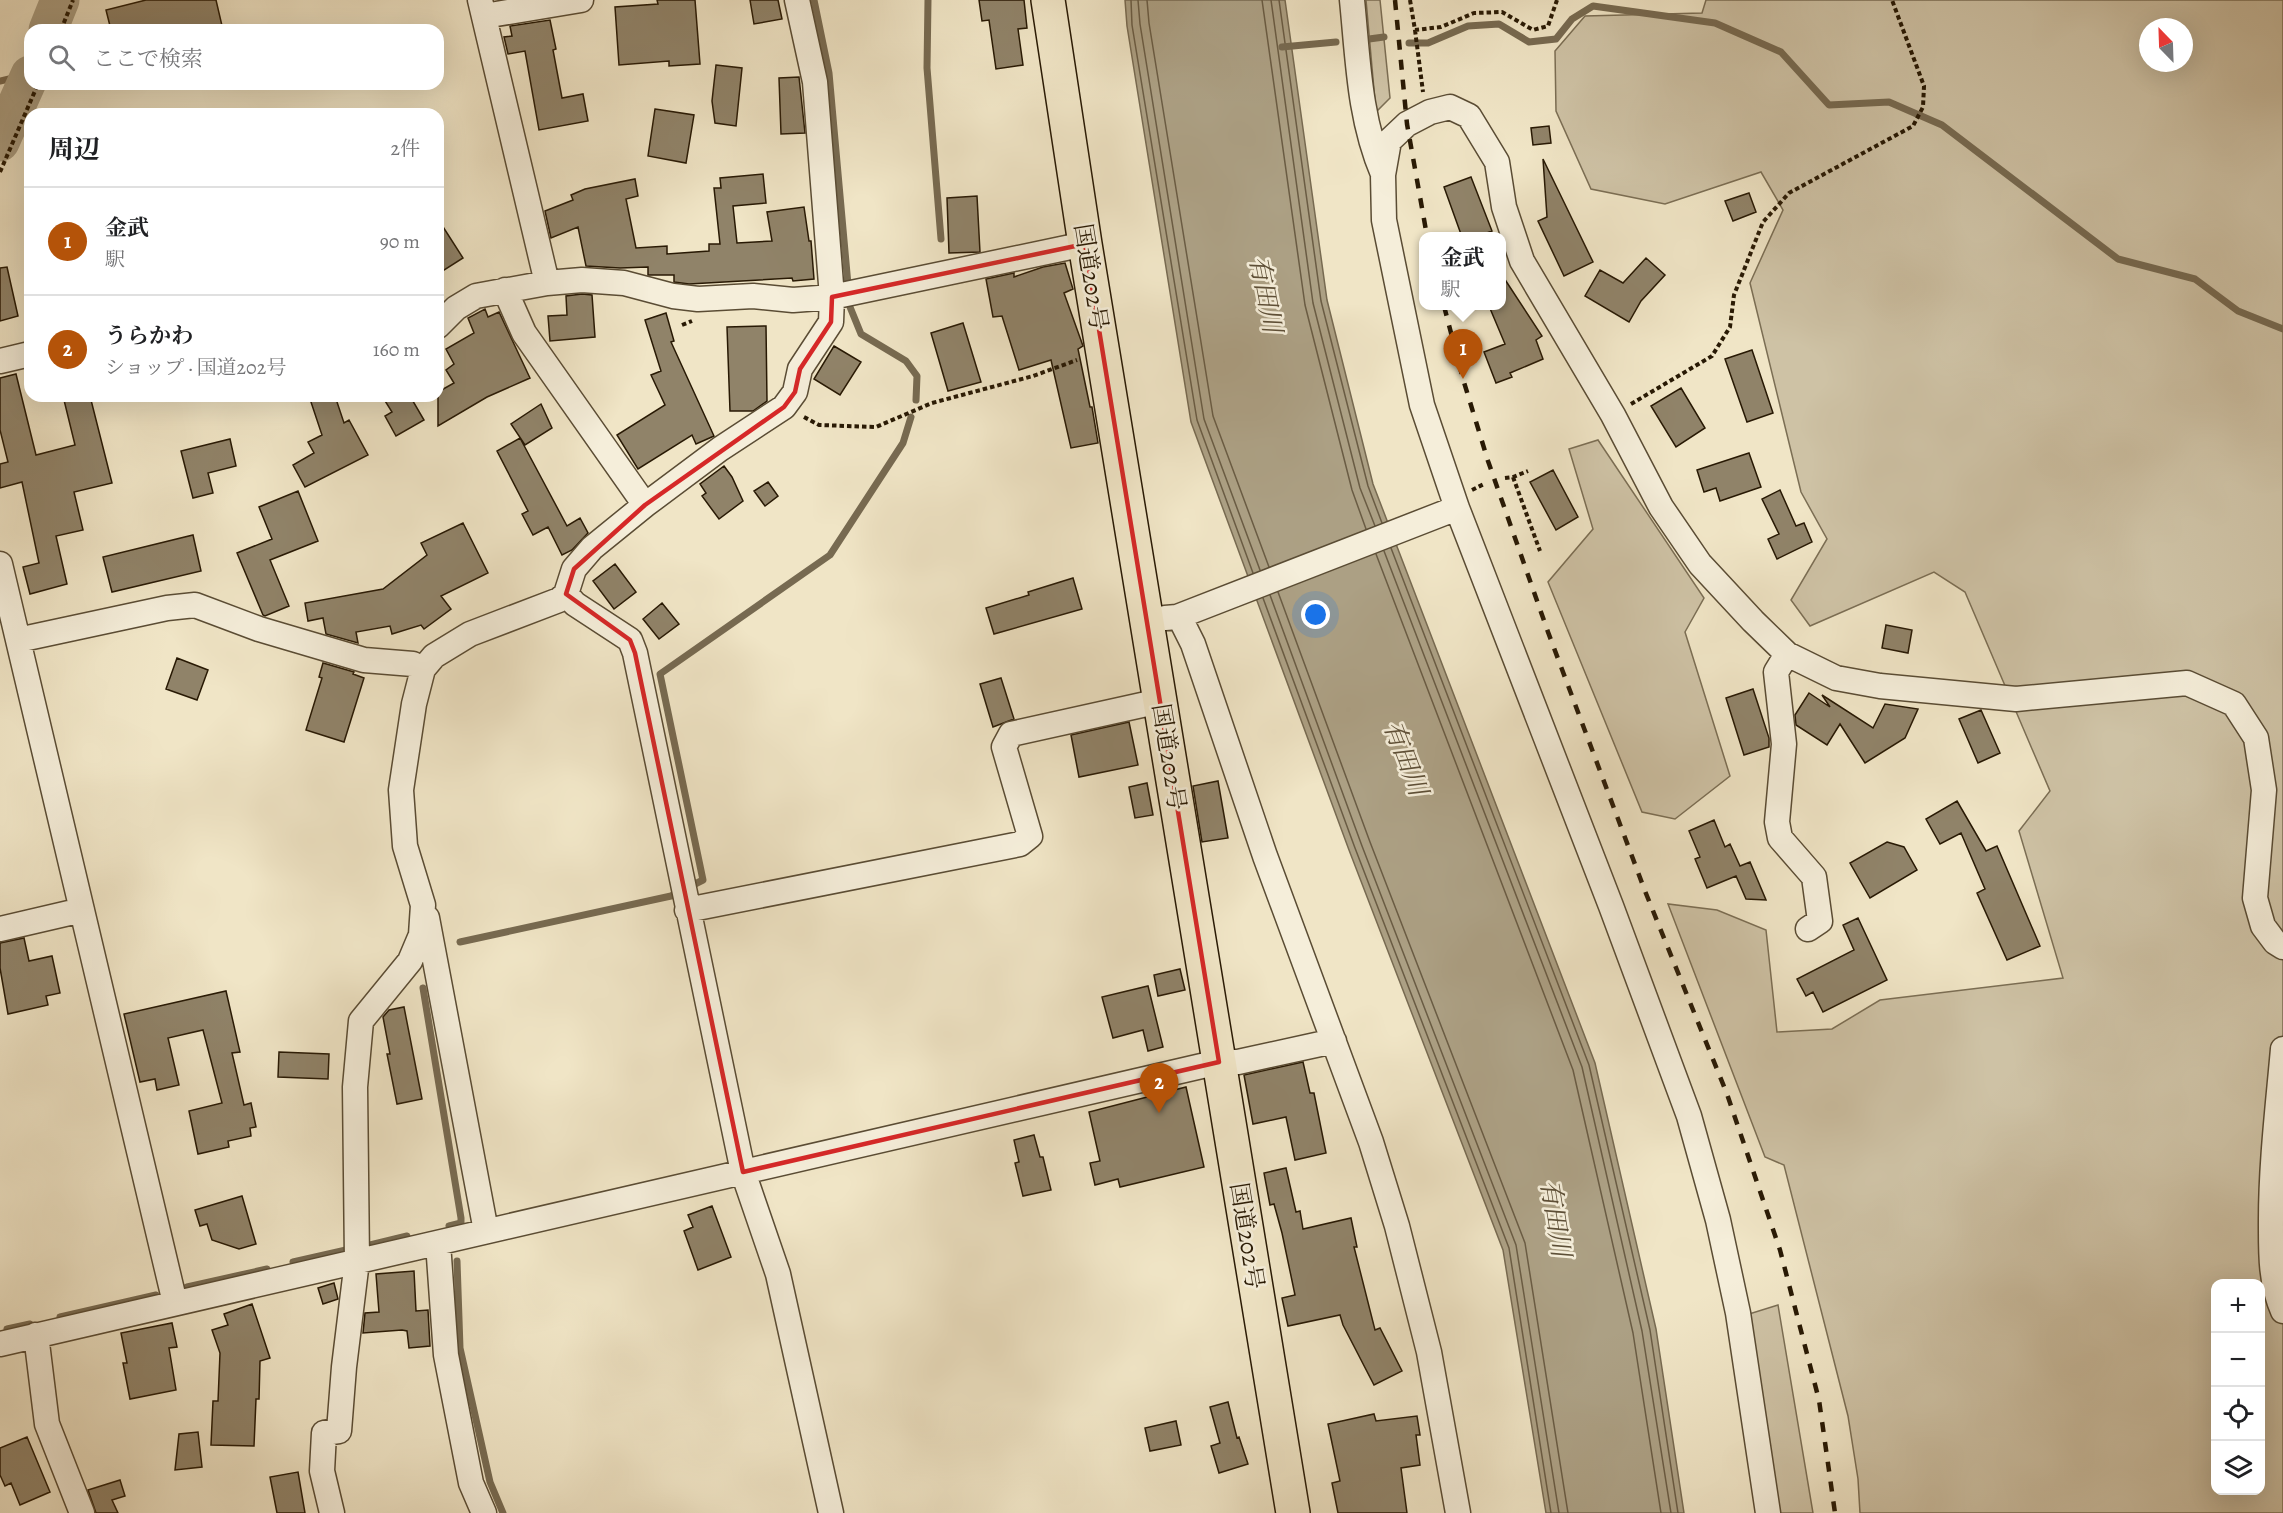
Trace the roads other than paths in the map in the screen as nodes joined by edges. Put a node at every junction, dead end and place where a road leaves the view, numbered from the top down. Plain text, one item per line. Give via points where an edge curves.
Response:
1 (581, 0) edge
2 (797, 0) edge
3 (1048, 0) edge
4 (1352, 0) edge
5 (482, 8) edge
6 (1383, 175) junction
7 (1085, 244) junction
8 (547, 283) junction
9 (505, 290) junction
10 (843, 294) junction
11 (444, 320) edge
12 (24, 356) edge
13 (0, 362) edge
14 (645, 505) junction
15 (1457, 507) junction
16 (0, 564) edge
17 (567, 594) junction
18 (1162, 618) junction
19 (18, 640) junction
20 (1787, 654) junction
21 (423, 669) junction
22 (1160, 701) junction
23 (684, 897) junction
24 (423, 905) junction
25 (82, 910) junction
26 (0, 929) edge
27 (1808, 929) dead end
28 (2283, 946) edge
29 (1334, 1041) junction
30 (2283, 1049) edge
31 (1219, 1062) junction
32 (743, 1172) junction
33 (486, 1232) junction
34 (438, 1243) junction
35 (357, 1261) junction
36 (175, 1303) junction
37 (2283, 1311) edge
38 (36, 1335) junction
39 (0, 1344) edge
40 (82, 1513) edge
41 (332, 1513) edge
42 (484, 1513) edge
43 (831, 1513) edge
44 (1293, 1513) edge
45 (1458, 1513) edge
46 (1768, 1513) edge

1 - 5 street
2 - 10 street via 815,82
3 - 7 highway, 国道202号
4 - 6 street via 1363,113
5 - 8 street
6 - 15 street via 1384,220 1422,405
6 - 20 street via 1389,141 1407,124 1450,107 1469,116 1497,162 1503,207 1522,261 1613,415 1661,507 1700,564
7 - 10 street
7 - 18 highway, 国道202号 via 1103,351
8 - 9 street
8 - 10 street via 624,283 698,299 753,296 793,300
9 - 11 street via 476,296
9 - 14 street via 524,333
10 - 14 street via 831,321 800,369 795,392 784,407
12 - 13 street
14 - 17 street via 592,548 574,569
15 - 18 street via 1215,602
15 - 46 street via 1689,1116 1718,1220 1738,1313
16 - 19 street
17 - 21 street via 470,634 434,656
17 - 23 street via 575,604 630,640 635,652
18 - 22 highway, 国道202号
18 - 29 street via 1182,622 1193,644
19 - 21 street via 195,605 259,629 364,660 412,664
19 - 25 street
20 - 27 street via 1776,672 1784,744 1777,822 1780,838 1814,877 1820,921
20 - 28 street via 1836,678 1880,686 2016,699 2187,683 2234,704 2256,738 2264,790 2255,898 2263,926
21 - 24 street via 401,790 405,846
22 - 23 street via 1011,734 1004,747 1030,836 1020,843
22 - 31 highway, 国道202号
23 - 32 street
24 - 33 street
24 - 35 street via 421,935 410,961 361,1021 355,1087
25 - 26 street
25 - 36 street
29 - 31 street via 1238,1062
29 - 45 street via 1397,1226 1429,1352
30 - 37 street via 2271,1181 2271,1261
31 - 32 street
31 - 44 highway, 国道202号
32 - 33 street
32 - 43 street via 778,1274
33 - 34 street
34 - 35 street
34 - 42 street via 446,1355 471,1483
35 - 36 street
35 - 41 street via 339,1431 324,1433 322,1471
36 - 38 street
38 - 39 street
38 - 40 street via 47,1424

